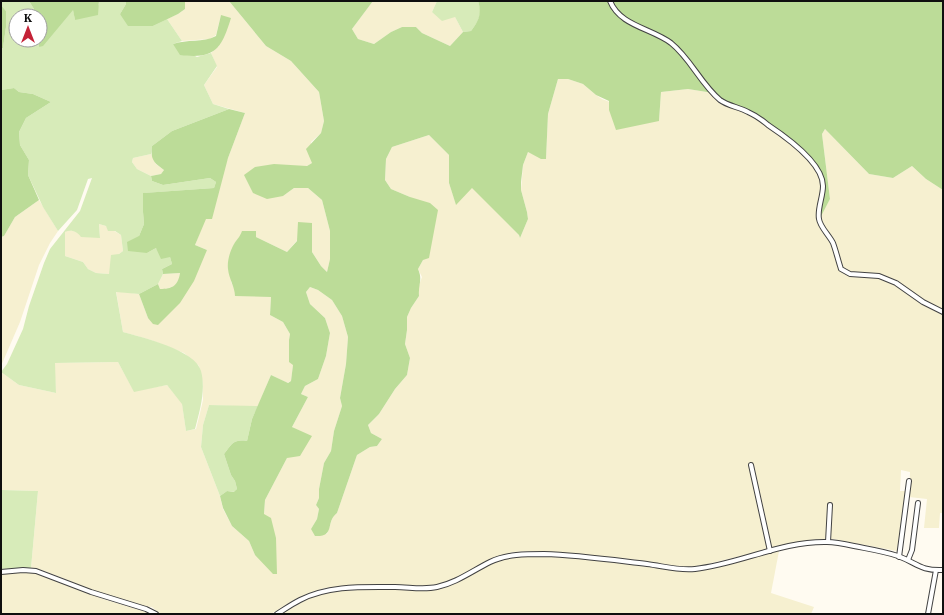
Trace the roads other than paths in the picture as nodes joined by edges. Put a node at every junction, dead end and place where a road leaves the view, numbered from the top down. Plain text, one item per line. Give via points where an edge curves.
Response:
1 (610, 1) edge
2 (943, 312) edge
3 (751, 465) dead end
4 (909, 481) dead end
5 (918, 503) dead end
6 (830, 505) dead end
7 (828, 542) junction
8 (770, 551) junction
9 (899, 556) junction
10 (908, 560) junction
11 (936, 570) junction
12 (943, 570) edge
13 (1, 572) edge
14 (156, 614) edge
15 (277, 614) edge
16 (928, 614) edge

1 - 2 street via 624,18 658,34 681,52 707,88 722,101 748,112 768,125 799,148 814,164 821,175 823,186 819,220 832,242 841,269 850,274 879,276 896,283
3 - 8 street
4 - 9 street
5 - 10 street via 912,550
6 - 7 street
7 - 8 street via 805,543
7 - 9 street
8 - 15 street via 687,569 562,555 514,555 490,562 444,586 332,590 300,600
9 - 10 street
10 - 11 street via 924,569
11 - 12 street
11 - 16 street
13 - 14 street via 36,571

